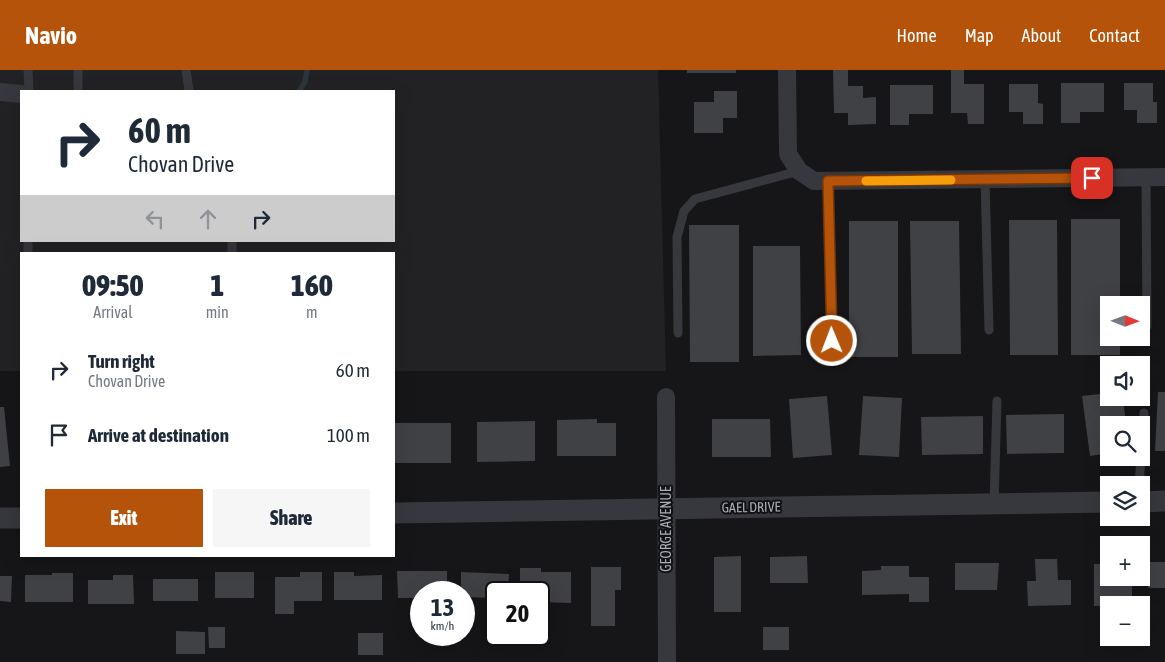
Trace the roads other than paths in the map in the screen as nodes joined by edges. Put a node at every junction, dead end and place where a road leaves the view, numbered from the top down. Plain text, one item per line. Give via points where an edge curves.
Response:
1 (28, 70) edge
2 (78, 70) edge
3 (186, 70) edge
4 (788, 70) edge
5 (29, 90) edge
6 (78, 90) edge
7 (189, 90) edge
8 (0, 92) edge
9 (20, 94) edge
10 (799, 171) junction
11 (1165, 176) edge
12 (1146, 177) junction
13 (985, 179) junction
14 (828, 181) junction
15 (1147, 296) edge
16 (989, 330) dead end
17 (678, 333) dead end
18 (832, 341) dead end
19 (666, 396) dead end
20 (997, 401) dead end
21 (1144, 413) dead end
22 (1144, 416) edge
23 (1165, 501) edge
24 (1100, 502) edge
25 (1150, 502) edge
26 (994, 504) junction
27 (666, 509) junction
28 (395, 512) edge
29 (0, 518) edge
30 (20, 518) edge
31 (667, 662) edge

1 - 5 lane
2 - 6 lane
3 - 7 lane
4 - 10 street via 788,154
8 - 9 street
10 - 14 street via 814,181
10 - 17 lane via 695,199 684,211 677,237
11 - 12 street
12 - 13 street
12 - 15 lane
13 - 14 street
13 - 16 lane
14 - 18 lane
19 - 27 street, GEORGE AVENUE
20 - 26 lane
21 - 22 lane
23 - 25 street
24 - 26 street, GAEL DRIVE
26 - 27 street, GAEL DRIVE
27 - 28 street, GAEL DRIVE
27 - 31 street, GEORGE AVENUE
29 - 30 street

